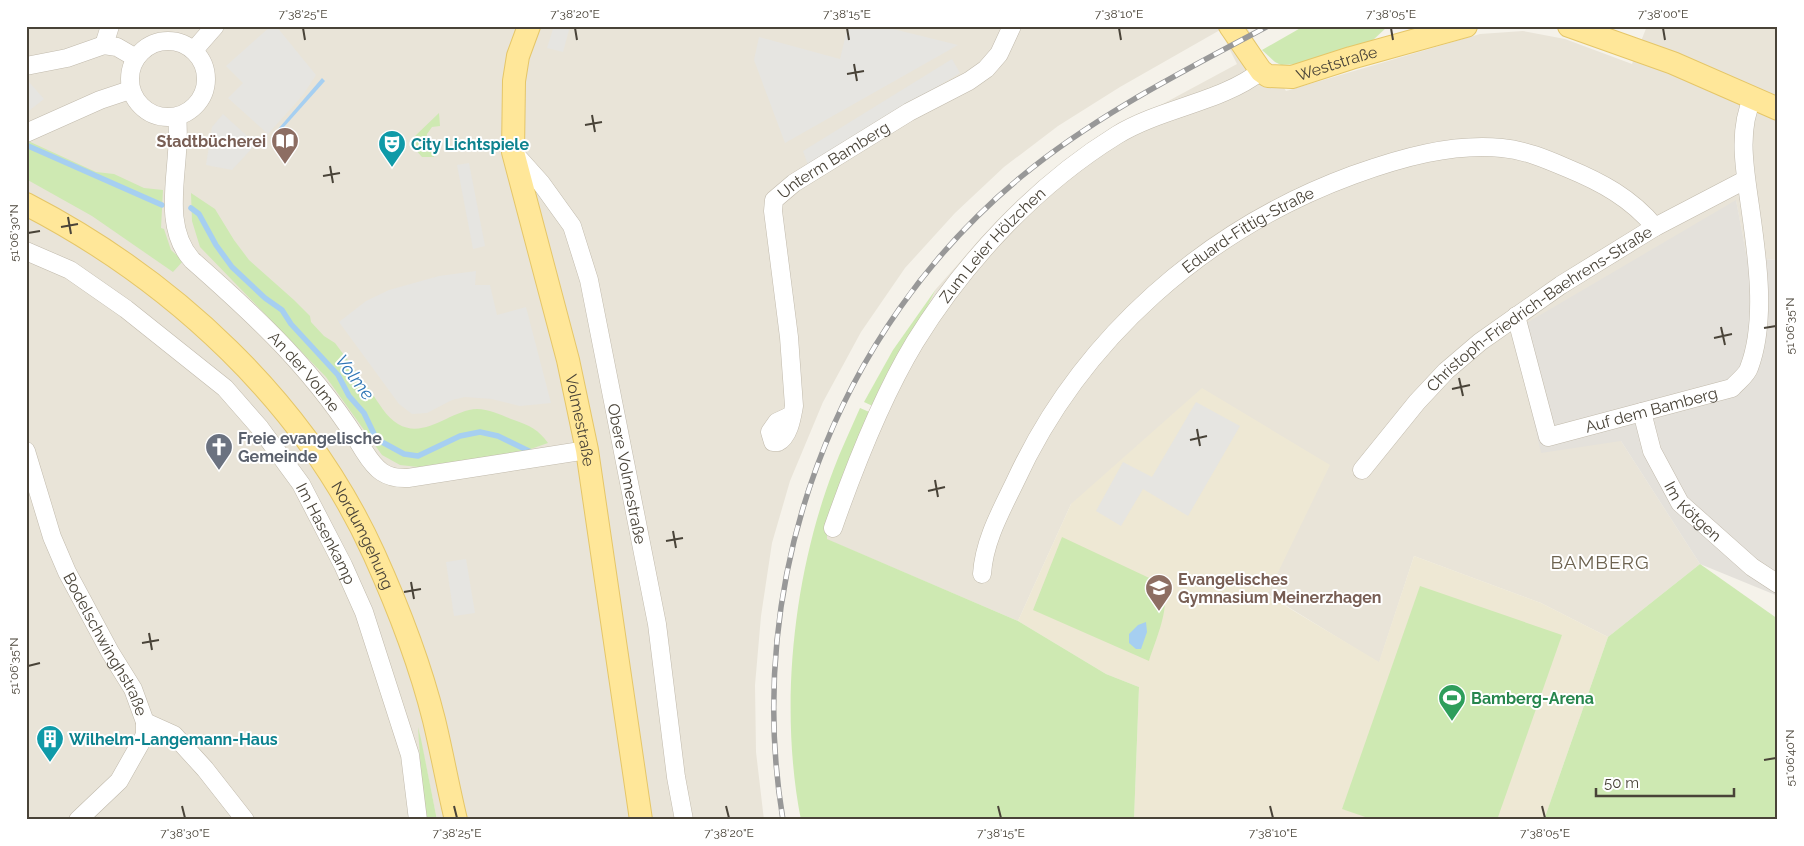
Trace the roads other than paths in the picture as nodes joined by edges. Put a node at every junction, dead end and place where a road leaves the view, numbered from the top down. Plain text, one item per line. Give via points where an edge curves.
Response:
1 (110, 26) edge
2 (216, 26) edge
3 (528, 26) edge
4 (1012, 26) edge
5 (1230, 26) edge
6 (1466, 26) edge
7 (1570, 26) edge
8 (1414, 33) edge
9 (104, 45) junction
10 (194, 50) junction
11 (136, 58) junction
12 (26, 66) edge
13 (1261, 71) junction
14 (130, 90) junction
15 (1753, 97) junction
16 (1778, 109) edge
17 (177, 116) junction
18 (26, 133) edge
19 (513, 152) junction
20 (1745, 180) junction
21 (26, 204) edge
22 (1655, 227) junction
23 (26, 251) edge
24 (1516, 316) junction
25 (1642, 412) junction
26 (792, 415) dead end
27 (26, 450) edge
28 (587, 450) junction
29 (1362, 470) dead end
30 (833, 528) dead end
31 (982, 574) dead end
32 (1778, 584) edge
33 (145, 722) junction
34 (78, 820) edge
35 (245, 820) edge
36 (418, 820) edge
37 (456, 820) edge
38 (641, 820) edge
39 (684, 820) edge

1 - 9 street
2 - 10 street
3 - 19 main road, Volmestraße via 514,81
4 - 26 street, Unterm Bamberg via 999,54 986,69 794,182 774,200 793,377
5 - 13 main road
6 - 8 main road, Weststraße
7 - 15 main road
8 - 13 main road, Weststraße via 1292,77 1268,76
9 - 11 street via 117,47
9 - 12 street via 67,58
10 - 11 street via 186,45 160,42 146,48
10 - 17 street via 204,64 206,86 197,105
11 - 14 street via 130,73
13 - 30 street, Zum Leier Hölzchen via 1237,87 1132,126 1095,149 1052,182 990,244 940,304 915,343 859,454
14 - 17 street via 134,100 149,113 159,117
14 - 18 street
15 - 16 main road
15 - 20 street, Auf dem Bamberg via 1744,128
17 - 28 street, An der Volme via 176,228 182,247 303,365 373,466 391,478 408,478
19 - 28 main road, Volmestraße via 568,360
19 - 39 street, Obere Volmestraße via 541,183 572,226 589,280 657,624
20 - 22 street, Christoph-Friedrich-Baehrens-Straße
20 - 25 street, Auf dem Bamberg via 1759,276 1757,328 1749,370 1732,388
21 - 37 main road, Nordumgehung via 107,252 158,289 246,366 329,473 373,552 398,611 434,718
22 - 24 street, Christoph-Friedrich-Baehrens-Straße
22 - 31 street, Eduard-Fittig-Straße via 1622,195 1585,175 1536,155 1504,148 1474,147 1429,152 1373,167 1294,198 1209,249 1166,284 1105,342 1026,457 985,550
23 - 36 street, Im Hasenkamp via 70,270 102,292 225,388 260,428 301,484 344,565 364,612 410,755
24 - 25 street, Auf dem Bamberg via 1548,437
24 - 29 street, Christoph-Friedrich-Baehrens-Straße via 1446,371
25 - 32 street, Im Kötgen via 1652,451 1680,503 1752,566
27 - 33 street, Bodelschwinghstraße via 52,537 67,572 133,689
28 - 38 main road, Volmestraße
33 - 34 street, Bodelschwinghstraße via 145,735 119,781
33 - 35 street via 174,735

